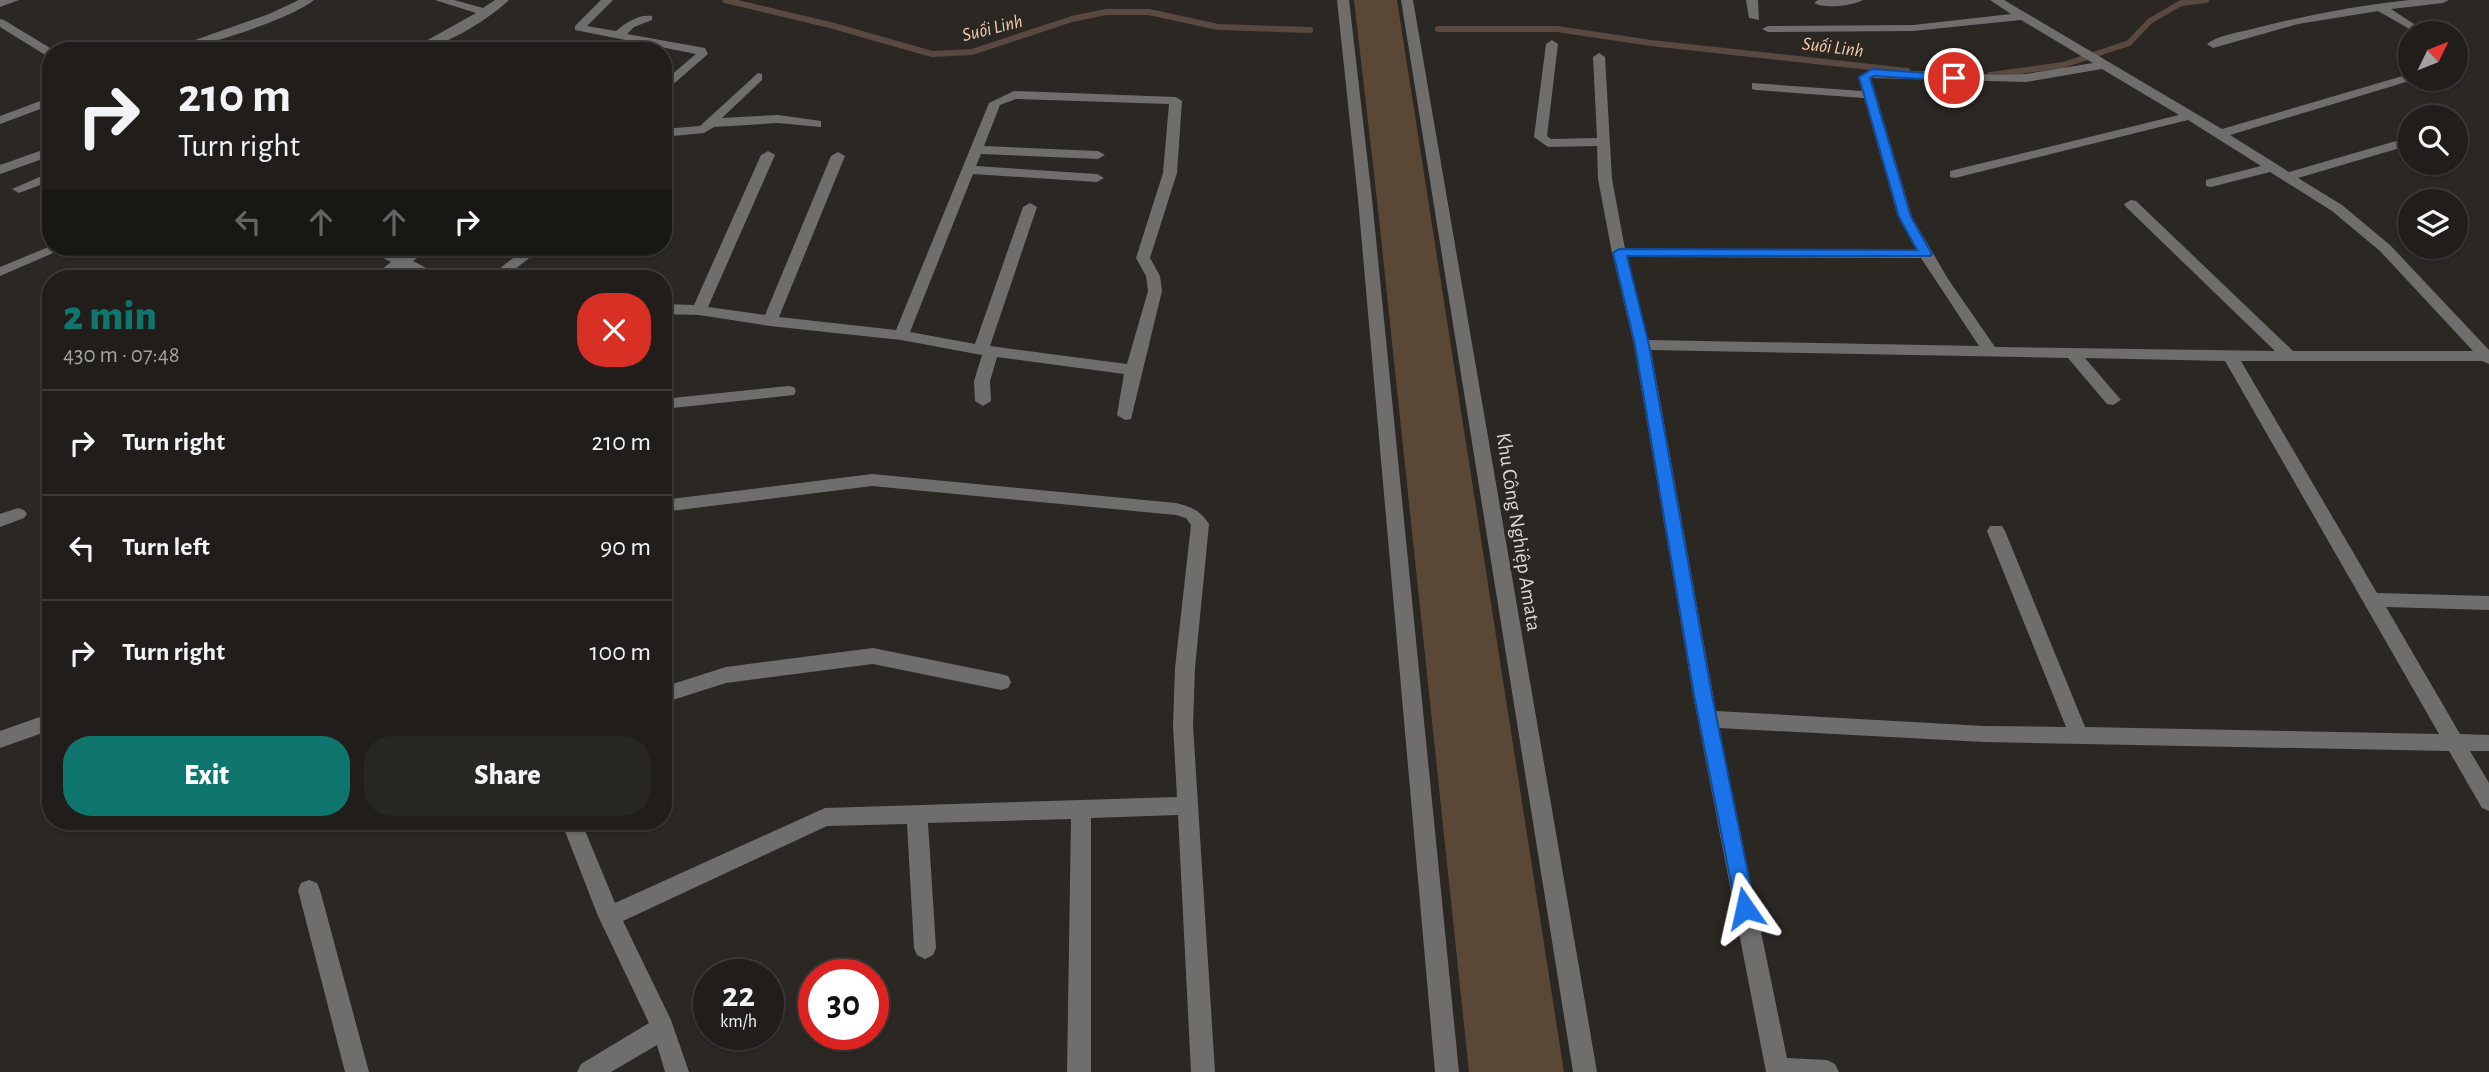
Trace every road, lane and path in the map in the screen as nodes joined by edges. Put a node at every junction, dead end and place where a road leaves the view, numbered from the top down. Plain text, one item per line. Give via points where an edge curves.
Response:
1 (13, 0) edge
2 (307, 0) edge
3 (441, 0) edge
4 (503, 0) edge
5 (607, 0) edge
6 (1343, 0) edge
7 (1407, 0) edge
8 (1752, 0) edge
9 (1857, 0) edge
10 (1996, 0) edge
11 (2443, 0) edge
12 (1820, 3) dead end
13 (0, 4) edge
14 (2379, 6) junction
15 (484, 12) junction
16 (2022, 16) junction
17 (648, 18) dead end
18 (1755, 18) dead end
19 (2402, 21) edge
20 (0, 22) edge
21 (1768, 29) dead end
22 (618, 36) junction
23 (196, 42) edge
24 (433, 42) edge
25 (651, 42) edge
26 (1552, 44) dead end
27 (2213, 44) dead end
28 (672, 46) edge
29 (42, 48) edge
30 (1600, 57) dead end
31 (2102, 65) junction
32 (758, 77) dead end
33 (672, 81) edge
34 (2398, 82) edge
35 (1756, 86) dead end
36 (1867, 95) junction
37 (42, 104) edge
38 (2188, 116) junction
39 (0, 120) edge
40 (710, 123) junction
41 (817, 124) dead end
42 (672, 132) edge
43 (2220, 134) junction
44 (1603, 142) junction
45 (2398, 144) edge
46 (976, 150) junction
47 (42, 154) edge
48 (768, 155) dead end
49 (1098, 155) dead end
50 (838, 156) dead end
51 (2273, 167) junction
52 (0, 170) edge
53 (968, 170) junction
54 (1955, 174) dead end
55 (2290, 176) junction
56 (1097, 178) dead end
57 (42, 180) edge
58 (2211, 183) dead end
59 (19, 189) dead end
60 (2131, 204) dead end
61 (1030, 207) dead end
62 (1619, 253) junction
63 (42, 254) edge
64 (1926, 254) junction
65 (389, 256) edge
66 (411, 256) edge
67 (525, 256) edge
68 (402, 262) junction
69 (390, 270) edge
70 (420, 270) edge
71 (505, 270) edge
72 (0, 272) edge
73 (672, 309) edge
74 (699, 310) junction
75 (770, 321) junction
76 (901, 335) junction
77 (1642, 345) junction
78 (986, 351) junction
79 (1990, 351) junction
80 (2071, 352) junction
81 (2288, 355) junction
82 (2230, 356) junction
83 (2488, 357) edge
84 (1133, 370) junction
85 (788, 391) dead end
86 (2113, 400) dead end
87 (984, 401) dead end
88 (672, 403) edge
89 (1125, 415) dead end
90 (672, 505) edge
91 (18, 514) dead end
92 (0, 521) edge
93 (1996, 531) dead end
94 (2371, 600) junction
95 (2489, 603) edge
96 (1001, 682) dead end
97 (672, 692) edge
98 (1708, 719) junction
99 (42, 724) edge
100 (2079, 736) junction
101 (0, 740) edge
102 (2454, 743) junction
103 (2489, 743) edge
104 (2489, 802) edge
105 (1188, 806) junction
106 (1081, 811) junction
107 (917, 813) junction
108 (575, 830) edge
109 (309, 890) dead end
110 (609, 916) junction
111 (925, 947) dead end
112 (663, 1028) junction
113 (1778, 1070) edge
114 (357, 1072) edge
115 (589, 1072) edge
116 (677, 1072) edge
117 (1079, 1072) edge
118 (1203, 1072) edge
119 (1447, 1072) edge
120 (1585, 1072) edge
121 (1827, 1072) edge

1 - 13 street
2 - 23 street
3 - 15 street
4 - 15 street
5 - 22 street via 579,28
6 - 119 street
7 - 120 street, Khu Công Nghiệp Amata
8 - 18 street
9 - 12 street
10 - 16 street
11 - 14 street
14 - 19 street
14 - 27 street via 2297,19
15 - 24 street
16 - 21 street via 1913,28
16 - 31 street
17 - 22 street
20 - 29 street
22 - 25 street
26 - 44 street via 1540,137 1548,142
28 - 33 street via 702,54
30 - 44 street
31 - 36 street via 1999,79 1872,72 1864,77
31 - 38 street
32 - 40 street
34 - 43 street
35 - 36 street
36 - 64 street via 1905,217
37 - 39 street
38 - 43 street
38 - 54 street
40 - 41 street via 789,119
40 - 42 street via 699,131
43 - 51 street
44 - 62 street
45 - 55 street
46 - 49 street
46 - 53 street
46 - 84 street via 995,103 1014,95 1177,101 1170,173 1143,258 1155,290
47 - 52 street
48 - 74 street
50 - 75 street
51 - 55 street
51 - 58 street
53 - 56 street
53 - 76 street
55 - 83 street via 2385,248
57 - 59 street
60 - 81 street
61 - 78 street
62 - 64 street
62 - 77 street
63 - 72 street
64 - 79 street
65 - 68 street
66 - 68 street
67 - 71 street
68 - 69 street
68 - 70 street
73 - 74 street
74 - 75 street
75 - 76 street
76 - 78 street
77 - 79 street
77 - 98 street
78 - 84 street
78 - 87 street
79 - 80 street
80 - 82 street
80 - 86 street
81 - 82 street
81 - 83 street
82 - 94 street
84 - 89 street
85 - 88 street
90 - 105 street via 872,480 1192,514 1200,524 1185,668
91 - 92 street
93 - 100 street
94 - 95 street
94 - 102 street
96 - 97 street via 873,656 726,675
98 - 100 street
98 - 113 street
99 - 101 street
100 - 102 street
102 - 103 street
102 - 104 street
105 - 106 street
105 - 118 street
106 - 107 street
106 - 117 street
107 - 110 street via 825,817
107 - 111 street
108 - 110 street
109 - 114 street
110 - 112 street
112 - 115 street
112 - 116 street
113 - 121 street

